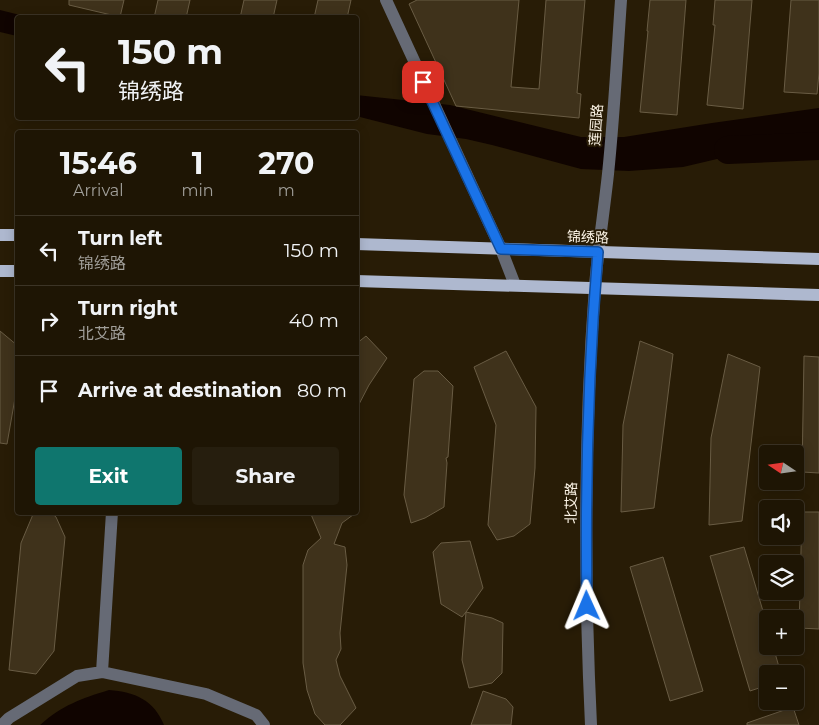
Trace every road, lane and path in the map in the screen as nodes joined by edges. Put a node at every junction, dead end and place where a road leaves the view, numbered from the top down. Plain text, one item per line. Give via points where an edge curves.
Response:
1 (386, 0) edge
2 (621, 0) edge
3 (0, 235) edge
4 (15, 235) edge
5 (359, 244) edge
6 (501, 249) junction
7 (598, 252) junction
8 (819, 259) edge
9 (0, 271) edge
10 (15, 271) edge
11 (359, 280) edge
12 (515, 285) junction
13 (595, 288) junction
14 (819, 295) edge
15 (112, 515) edge
16 (102, 672) junction
17 (2, 725) edge
18 (264, 725) edge
19 (591, 725) edge

1 - 6 street
2 - 7 street, 莲园路 via 608,174
3 - 4 main road
5 - 6 main road, 锦绣路
6 - 7 main road, 锦绣路
6 - 12 street
7 - 8 main road, 锦绣路
7 - 13 street, 北艾路
9 - 10 main road
11 - 12 main road
12 - 13 main road
13 - 14 main road
13 - 19 street, 北艾路 via 586,531
15 - 16 street
16 - 17 street via 77,676
16 - 18 street via 206,694 256,715

